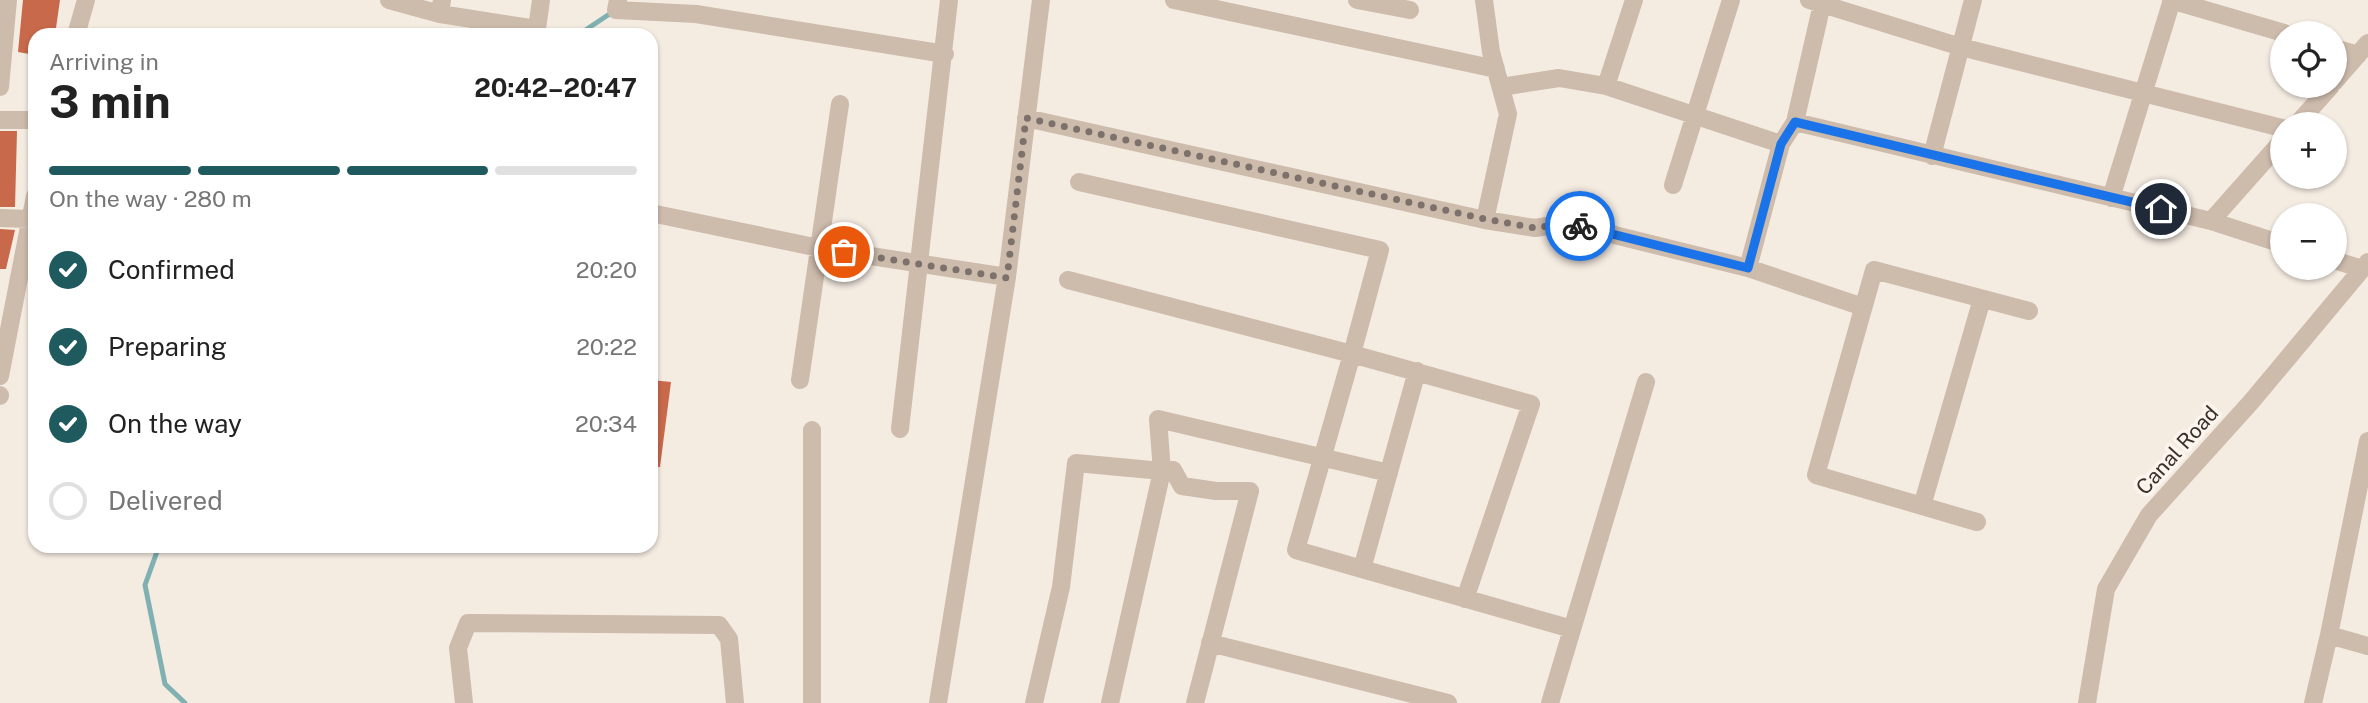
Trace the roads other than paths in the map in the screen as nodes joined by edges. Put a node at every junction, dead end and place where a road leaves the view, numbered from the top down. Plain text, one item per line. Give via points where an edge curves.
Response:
1 (8, 0) edge
2 (86, 0) edge
3 (389, 0) edge
4 (541, 0) edge
5 (618, 0) edge
6 (949, 0) edge
7 (1041, 0) edge
8 (1174, 0) edge
9 (1357, 0) edge
10 (1484, 0) edge
11 (1634, 0) edge
12 (1731, 0) edge
13 (1973, 0) edge
14 (2172, 0) edge
15 (1816, 2) edge
16 (441, 7) edge
17 (1410, 10) dead end
18 (78, 28) edge
19 (533, 28) edge
20 (537, 28) edge
21 (2270, 29) edge
22 (1961, 47) junction
23 (2363, 49) edge
24 (945, 54) junction
25 (2347, 67) edge
26 (1496, 69) junction
27 (1606, 86) junction
28 (0, 87) edge
29 (1501, 87) junction
30 (2143, 93) junction
31 (2320, 98) edge
32 (840, 104) dead end
33 (2308, 112) edge
34 (1693, 114) junction
35 (1026, 118) junction
36 (0, 120) edge
37 (28, 120) edge
38 (1795, 122) junction
39 (2270, 125) edge
40 (1781, 144) junction
41 (2270, 155) edge
42 (1932, 156) junction
43 (1079, 182) dead end
44 (1673, 185) dead end
45 (2111, 198) junction
46 (658, 214) edge
47 (0, 218) edge
48 (28, 219) edge
49 (1485, 219) junction
50 (2211, 221) junction
51 (28, 234) edge
52 (2270, 239) edge
53 (819, 248) junction
54 (2347, 262) edge
55 (920, 264) junction
56 (2365, 265) edge
57 (1748, 268) junction
58 (1007, 278) junction
59 (1068, 280) dead end
60 (1982, 299) junction
61 (1863, 307) junction
62 (2029, 311) dead end
63 (1352, 354) junction
64 (1417, 371) junction
65 (0, 376) edge
66 (800, 380) dead end
67 (1646, 382) dead end
68 (900, 429) dead end
69 (812, 430) dead end
70 (2368, 441) edge
71 (1322, 457) junction
72 (1162, 471) junction
73 (1389, 473) junction
74 (1922, 506) junction
75 (1977, 522) dead end
76 (1362, 569) junction
77 (1465, 599) junction
78 (1572, 629) junction
79 (2329, 635) junction
80 (1210, 643) junction
81 (2368, 646) edge
82 (464, 703) edge
83 (735, 703) edge
84 (812, 703) edge
85 (938, 703) edge
86 (1034, 703) edge
87 (1110, 703) edge
88 (1195, 703) edge
89 (1448, 703) edge
90 (1550, 703) edge
91 (2087, 703) edge
92 (2313, 703) edge

1 - 28 street
2 - 18 street
3 - 16 street
4 - 20 street
5 - 24 street via 617,10 696,14
6 - 24 street
7 - 35 street
8 - 26 street
9 - 17 street
10 - 26 street
11 - 27 street
12 - 34 street
13 - 22 street
14 - 21 street
14 - 30 street
15 - 22 street
15 - 38 street
16 - 19 street
22 - 30 street
22 - 42 street
23 - 25 street
24 - 55 street
26 - 29 street
27 - 29 street via 1559,78
27 - 34 street
29 - 49 street via 1508,114
30 - 39 street
30 - 45 street
31 - 33 street
32 - 53 street
34 - 40 street
34 - 44 street
35 - 49 street
35 - 58 street
36 - 37 street
38 - 40 street
38 - 42 street
40 - 57 street
41 - 50 street
42 - 45 street
43 - 63 street via 1380,250
45 - 50 street
46 - 53 street
47 - 48 street
49 - 57 street via 1535,228 1566,223
50 - 52 street
51 - 65 street
53 - 55 street
53 - 66 street
54 - 56 street
55 - 58 street
55 - 68 street
56 - 91 street, Canal Road via 2149,515 2106,589
57 - 61 street
58 - 85 street
59 - 63 street
60 - 61 street via 1874,270
60 - 62 street
60 - 74 street
61 - 74 street via 1816,475
63 - 64 street
63 - 71 street
64 - 73 street
64 - 77 street via 1531,404
67 - 78 street
69 - 84 street
70 - 79 street
71 - 72 street via 1158,419
71 - 73 street
71 - 76 street via 1296,550
72 - 80 street via 1173,470 1182,486 1250,491
72 - 86 street via 1076,463 1061,587
72 - 87 street
73 - 76 street
74 - 75 street
76 - 77 street
77 - 78 street
78 - 90 street
79 - 81 street
79 - 92 street
80 - 88 street
80 - 89 street
82 - 83 street via 458,648 468,623 517,622 719,625 729,639

